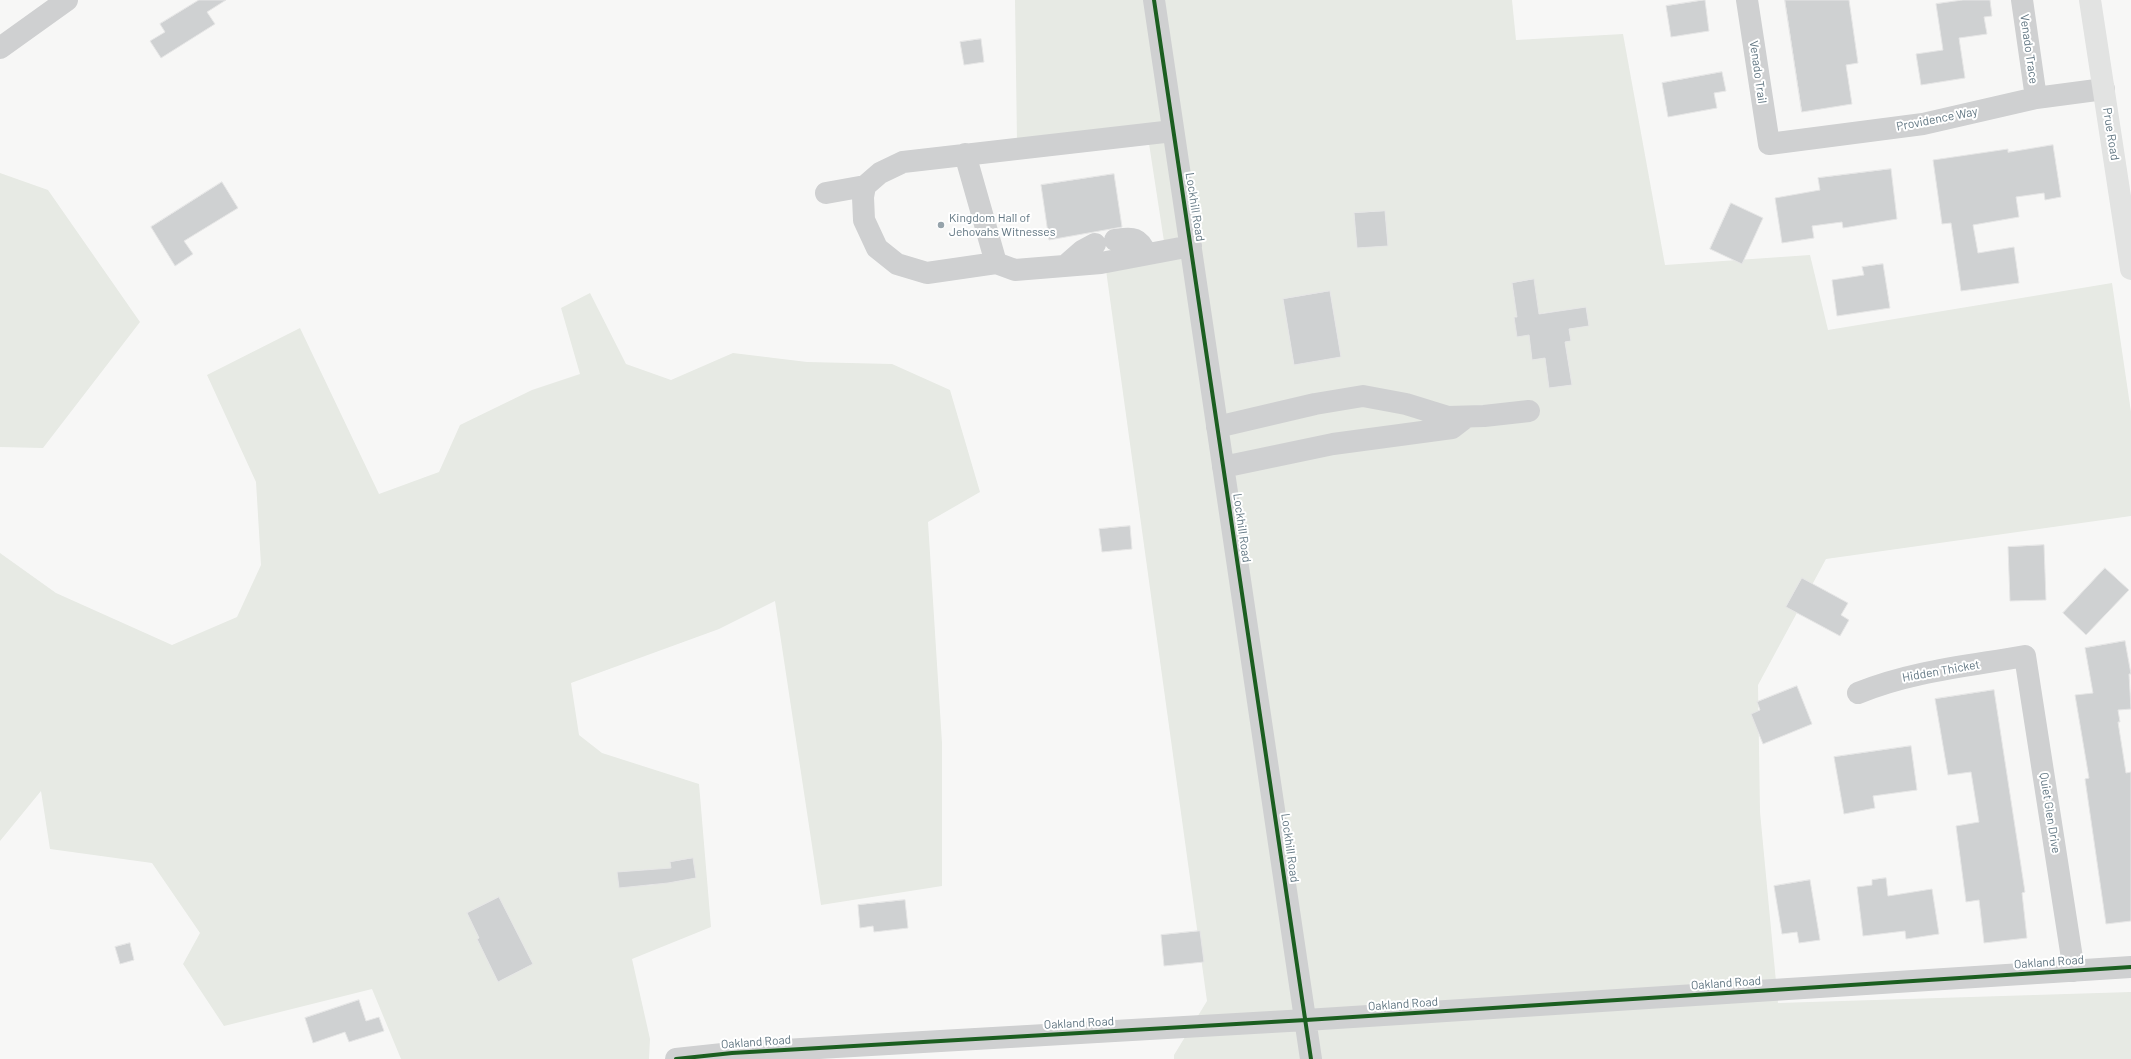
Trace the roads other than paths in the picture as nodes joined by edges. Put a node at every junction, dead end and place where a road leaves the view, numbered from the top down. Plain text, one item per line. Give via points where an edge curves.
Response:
1 (67, 0) edge
2 (1154, 0) edge
3 (1747, 0) edge
4 (2022, 0) edge
5 (2090, 0) edge
6 (0, 48) edge
7 (2104, 89) junction
8 (2036, 98) junction
9 (1173, 131) junction
10 (1769, 144) joint
11 (965, 154) junction
12 (865, 186) junction
13 (826, 194) dead end
14 (1191, 246) junction
15 (1146, 254) junction
16 (996, 263) junction
17 (1066, 265) junction
18 (2131, 269) edge
19 (1529, 410) dead end
20 (1467, 416) junction
21 (1217, 427) junction
22 (1223, 467) junction
23 (2026, 656) joint
24 (1858, 693) dead end
25 (2131, 967) edge
26 (2074, 971) junction
27 (1306, 1020) junction
28 (676, 1059) edge
29 (1312, 1059) edge

1 - 6 street
2 - 9 street, Lockhill Road
3 - 10 street, Venado Trail
4 - 8 street, Venado Trace
5 - 7 main road, Prue Road
7 - 8 street, Providence Way
7 - 18 main road, Prue Road
8 - 10 street, Providence Way via 1923,124
9 - 11 street
9 - 14 street, Lockhill Road
11 - 12 street via 903,162 880,173
11 - 16 street
12 - 13 street
12 - 16 street via 864,220 877,248 897,264 927,273
14 - 15 street
14 - 21 street, Lockhill Road
15 - 17 street via 1101,264
15 - 17 street via 1142,243 1132,238 1105,242 1082,251
16 - 17 street via 1015,270
19 - 20 street
20 - 21 street via 1448,417 1406,404 1363,396 1315,404
20 - 22 street via 1452,428 1333,444
21 - 22 street, Lockhill Road
22 - 27 street, Lockhill Road
23 - 24 street, Hidden Thicket via 1916,674 1883,682
23 - 26 street, Quiet Glen Drive
25 - 26 street, Oakland Road
26 - 27 street, Oakland Road
27 - 28 street, Oakland Road via 740,1053
27 - 29 street, Lockhill Road

